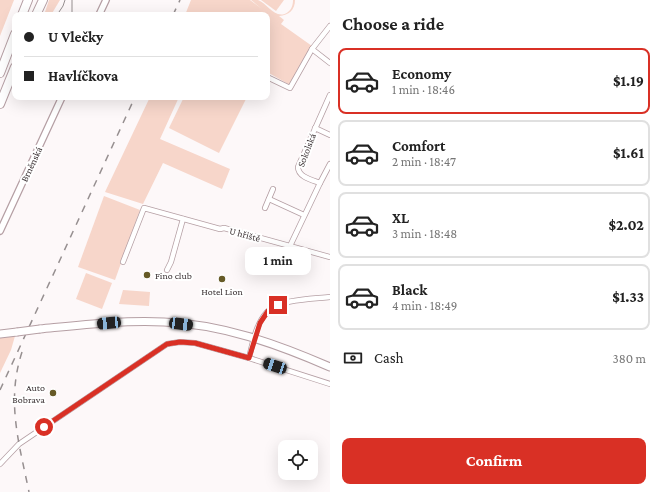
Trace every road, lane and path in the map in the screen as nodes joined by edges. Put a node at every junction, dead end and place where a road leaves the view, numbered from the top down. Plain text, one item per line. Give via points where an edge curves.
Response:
1 (28, 0) edge
2 (43, 0) edge
3 (106, 0) edge
4 (23, 12) edge
5 (37, 12) edge
6 (100, 12) edge
7 (330, 26) edge
8 (12, 42) edge
9 (312, 49) junction
10 (330, 63) edge
11 (0, 73) edge
12 (12, 74) edge
13 (270, 78) edge
14 (330, 95) edge
15 (61, 100) edge
16 (0, 104) edge
17 (315, 128) junction
18 (330, 135) edge
19 (330, 164) edge
20 (320, 183) junction
21 (273, 189) dead end
22 (269, 199) junction
23 (265, 208) dead end
24 (304, 215) junction
25 (183, 219) junction
26 (0, 231) edge
27 (290, 246) junction
28 (330, 258) edge
29 (123, 262) dead end
30 (166, 270) dead end
31 (330, 297) edge
32 (0, 334) edge
33 (254, 338) junction
34 (249, 358) junction
35 (330, 367) edge
36 (330, 384) edge
37 (0, 464) edge

1 - 4 highway
2 - 5 highway
3 - 6 street
7 - 9 street
8 - 11 highway
9 - 10 street
9 - 13 street via 290,88
12 - 16 highway
14 - 17 street, Sokolská
15 - 26 street, Brněnská
17 - 18 street, Sokolská
17 - 20 street, Sokolská via 297,168 301,174
19 - 20 street
20 - 24 street
21 - 22 street
22 - 23 street
22 - 24 street
24 - 27 street
25 - 27 street, U hřiště
25 - 29 street, U hřiště via 144,208
25 - 30 street via 171,262
27 - 28 street, U hřiště
31 - 33 street via 278,305 268,311
32 - 33 main road, bridge via 123,322 165,322 211,327
33 - 34 street
33 - 35 main road
34 - 36 street
34 - 37 street via 195,343 167,344 19,444

